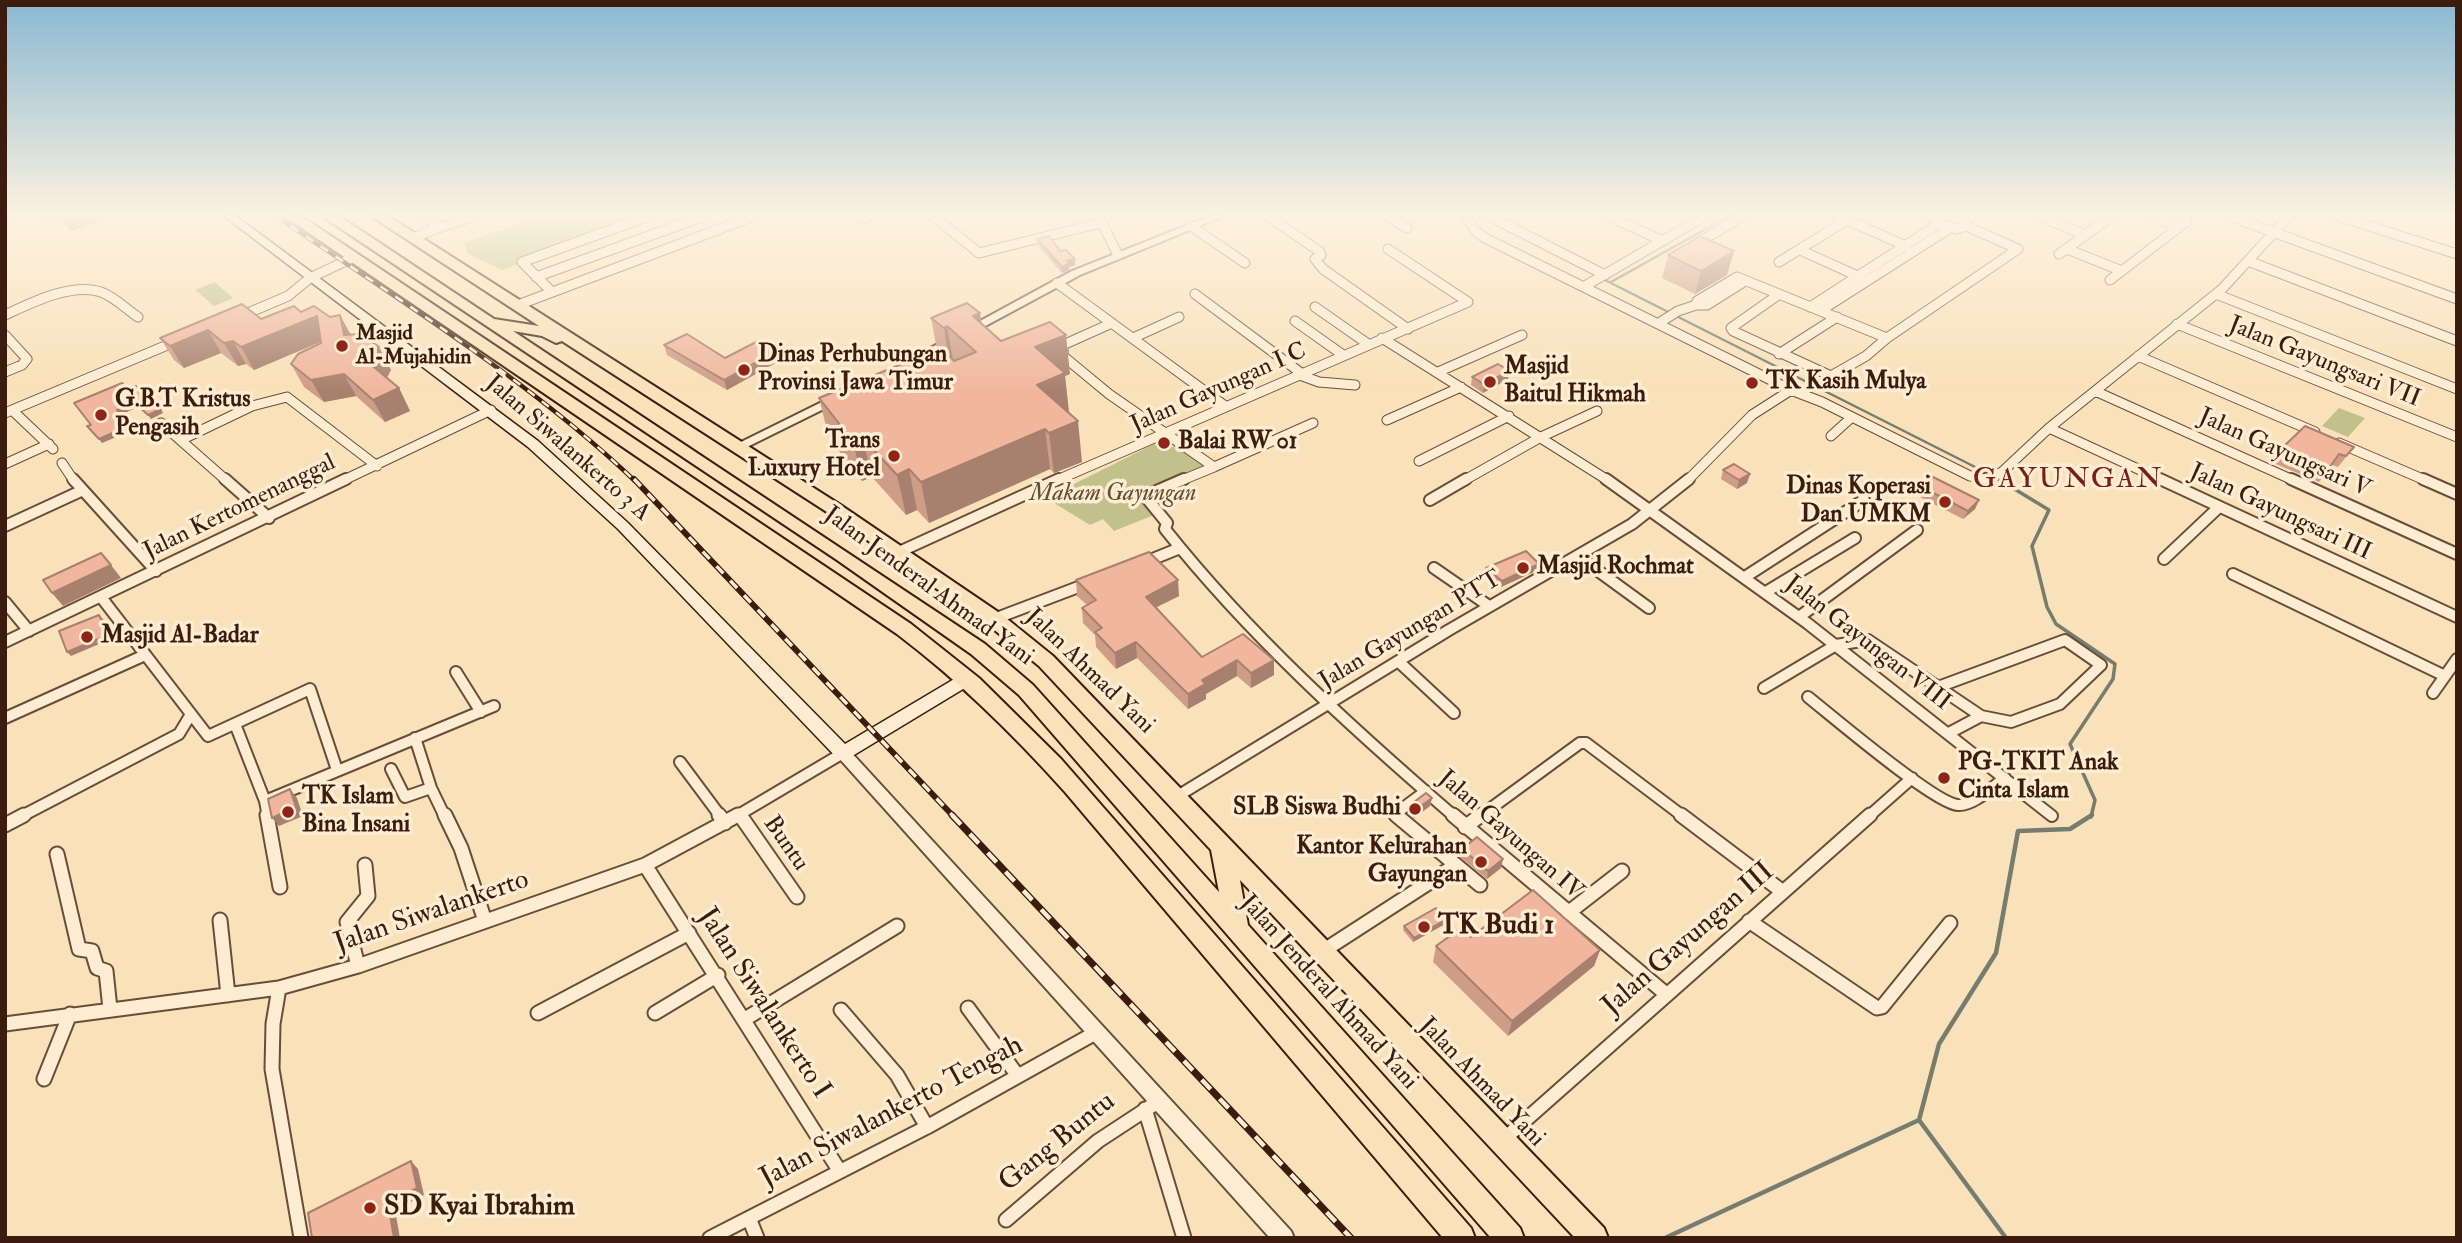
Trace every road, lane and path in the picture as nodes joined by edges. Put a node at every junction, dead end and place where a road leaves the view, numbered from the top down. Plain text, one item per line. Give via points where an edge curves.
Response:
1 (305, 274) edge
2 (318, 274) edge
3 (376, 274) edge
4 (416, 274) edge
5 (469, 274) edge
6 (533, 274) edge
7 (544, 274) edge
8 (598, 274) edge
9 (1077, 274) edge
10 (1330, 274) edge
11 (1426, 274) edge
12 (1565, 274) edge
13 (1600, 274) edge
14 (1607, 274) edge
15 (1852, 274) edge
16 (1863, 274) edge
17 (1878, 274) edge
18 (1981, 274) edge
19 (2118, 274) edge
20 (2235, 274) edge
21 (2282, 274) edge
22 (2388, 274) edge
23 (1604, 276) junction
24 (536, 277) junction
25 (1858, 277) junction
26 (310, 278) junction
27 (2110, 280) dead end
28 (1867, 281) junction
29 (1057, 283) junction
30 (1588, 284) junction
31 (551, 291) junction
32 (1195, 294) dead end
33 (2216, 294) junction
34 (1778, 295) junction
35 (2457, 299) edge
36 (518, 305) junction
37 (1314, 307) dead end
38 (1810, 307) junction
39 (1820, 311) junction
40 (5, 315) edge
41 (138, 317) dead end
42 (1179, 317) dead end
43 (1837, 317) junction
44 (233, 320) edge
45 (486, 321) junction
46 (1295, 321) dead end
47 (1662, 321) junction
48 (1112, 323) junction
49 (2177, 324) junction
50 (1409, 329) junction
51 (5, 335) edge
52 (1522, 335) dead end
53 (1133, 338) junction
54 (1382, 338) junction
55 (1886, 338) junction
56 (185, 339) edge
57 (2457, 341) edge
58 (1368, 344) junction
59 (1779, 354) junction
60 (1343, 355) junction
61 (2138, 356) junction
62 (897, 369) edge
63 (621, 370) junction
64 (5, 372) edge
65 (1438, 372) junction
66 (1299, 374) junction
67 (1355, 385) dead end
68 (1461, 387) junction
69 (2457, 388) edge
70 (1791, 390) junction
71 (2095, 391) junction
72 (846, 395) edge
73 (1225, 406) junction
74 (491, 410) junction
75 (9, 411) edge
76 (1597, 411) dead end
77 (1509, 416) junction
78 (1852, 417) junction
79 (1387, 420) dead end
80 (161, 423) dead end
81 (1313, 423) dead end
82 (2049, 428) junction
83 (1164, 432) junction
84 (1831, 436) dead end
85 (1541, 437) junction
86 (2457, 437) edge
87 (181, 440) junction
88 (739, 446) junction
89 (1419, 461) dead end
90 (62, 463) dead end
91 (5, 464) edge
92 (377, 466) junction
93 (1214, 467) junction
94 (81, 491) junction
95 (2457, 494) edge
96 (1430, 500) dead end
97 (1864, 500) dead end
98 (2218, 508) junction
99 (1653, 511) junction
100 (269, 517) junction
101 (5, 526) edge
102 (1917, 530) dead end
103 (1855, 538) dead end
104 (1180, 548) junction
105 (899, 552) junction
106 (2457, 554) edge
107 (1579, 557) junction
108 (2164, 559) dead end
109 (1135, 566) edge
110 (1434, 568) dead end
111 (156, 572) junction
112 (2233, 574) dead end
113 (1745, 577) junction
114 (1100, 579) edge
115 (1766, 592) junction
116 (101, 597) junction
117 (5, 602) edge
118 (1489, 606) junction
119 (1649, 608) dead end
120 (1799, 617) junction
121 (2457, 617) edge
122 (994, 619) junction
123 (29, 631) junction
124 (5, 642) edge
125 (1836, 645) junction
126 (145, 655) junction
127 (2457, 659) edge
128 (1399, 662) junction
129 (456, 672) dead end
130 (2445, 676) junction
131 (967, 679) junction
132 (1938, 687) junction
133 (1765, 688) dead end
134 (2433, 693) dead end
135 (1808, 698) dead end
136 (1330, 705) junction
137 (494, 706) dead end
138 (481, 712) junction
139 (1454, 713) dead end
140 (191, 714) junction
141 (1981, 716) junction
142 (5, 718) edge
143 (235, 724) junction
144 (1949, 733) junction
145 (415, 738) junction
146 (843, 753) junction
147 (680, 762) dead end
148 (391, 769) dead end
149 (337, 770) junction
150 (1912, 778) junction
151 (2006, 778) junction
152 (431, 788) junction
153 (1426, 792) junction
154 (1176, 797) junction
155 (265, 801) junction
156 (739, 814) junction
157 (2052, 816) dead end
158 (725, 823) junction
159 (5, 825) edge
160 (1465, 827) junction
161 (1222, 847) junction
162 (57, 854) dead end
163 (645, 864) junction
164 (365, 865) dead end
165 (1456, 865) junction
166 (1622, 871) dead end
167 (1480, 885) dead end
168 (280, 887) dead end
169 (1783, 892) junction
170 (797, 897) dead end
171 (1569, 913) junction
172 (220, 920) dead end
173 (485, 921) junction
174 (1749, 921) junction
175 (1950, 923) dead end
176 (897, 926) dead end
177 (1238, 932) junction
178 (689, 933) junction
179 (1320, 953) junction
180 (358, 966) junction
181 (718, 975) junction
182 (279, 988) junction
183 (1666, 994) junction
184 (228, 995) junction
185 (968, 1008) dead end
186 (110, 1009) junction
187 (841, 1010) dead end
188 (538, 1013) dead end
189 (655, 1013) dead end
190 (70, 1014) junction
191 (745, 1019) junction
192 (5, 1024) edge
193 (1097, 1032) junction
194 (1018, 1076) junction
195 (44, 1079) dead end
196 (1152, 1105) junction
197 (927, 1127) junction
198 (1501, 1142) junction
199 (839, 1170) junction
200 (748, 1218) junction
201 (1006, 1220) dead end
202 (301, 1238) edge
203 (710, 1238) edge
204 (757, 1238) edge
205 (1184, 1238) edge
206 (1284, 1238) edge
207 (1461, 1238) edge
208 (1510, 1238) edge
209 (1594, 1238) edge

1 - 26 main road, Jalan Siwalankerto 3 A
2 - 26 street
3 - 131 highway, Jalan Jenderal Ahmad Yani via 904,629
4 - 45 highway, Jalan Jenderal Ahmad Yani
5 - 36 highway, Jalan Ahmad Yani
6 - 24 street
7 - 24 street
8 - 31 street
9 - 29 street
10 - 50 street
11 - 50 street, Jalan Gayungan I C via 1468,302
12 - 30 street
13 - 23 street
14 - 23 street
15 - 25 street
16 - 25 street
17 - 28 street
18 - 55 street
19 - 27 street
20 - 33 street
21 - 57 street
22 - 35 street
23 - 30 street
24 - 31 street
25 - 28 street
25 - 38 street
26 - 44 street via 288,296
26 - 74 main road, Jalan Siwalankerto 3 A
28 - 39 street
29 - 48 street
29 - 62 street
30 - 47 street
31 - 36 street
32 - 66 street
33 - 49 street
33 - 69 street
34 - 38 street
34 - 47 street via 1745,281 1707,305 1678,311
34 - 59 street via 1731,328
36 - 63 highway, Jalan Ahmad Yani
37 - 58 street
38 - 39 street
39 - 43 street
40 - 41 street via 93,290
42 - 53 street
43 - 55 street
43 - 59 street
45 - 63 highway via 546,332 606,369
45 - 177 highway, Jalan Jenderal Ahmad Yani via 978,649 1026,690 1079,747
46 - 60 street
47 - 70 street
48 - 53 street
48 - 83 street via 1063,345 1063,356
49 - 61 street
49 - 86 street, Jalan Gayungsari VII
50 - 54 street, Jalan Gayungan I C
51 - 64 street via 27,359
52 - 65 street
53 - 73 street
54 - 58 street, Jalan Gayungan I C
54 - 65 street, Jalan Gayungan VIII
55 - 59 street via 1835,376
56 - 75 street
58 - 60 street, Jalan Gayungan I C
60 - 66 street, Jalan Gayungan I C
61 - 71 street
61 - 95 street
63 - 88 highway, Jalan Ahmad Yani
65 - 68 street, Jalan Gayungan VIII
66 - 67 street via 1319,382
66 - 73 street, Jalan Gayungan I C
68 - 77 street, Jalan Gayungan VIII
68 - 79 street
70 - 78 street
70 - 99 street, Jalan Gayungan PTT via 1754,414 1676,494
71 - 82 street
71 - 106 street, Jalan Gayungsari V
72 - 88 street
73 - 83 street, Jalan Gayungan I C
74 - 92 street, Jalan Kertomenanggal
74 - 146 main road, Jalan Siwalankerto 3 A via 622,526
75 - 91 street via 51,446
76 - 85 street
77 - 85 street, Jalan Gayungan VIII
77 - 89 street
78 - 82 street via 1970,476 1997,475
78 - 84 street
80 - 87 street
81 - 93 street
82 - 98 street, Jalan Gayungsari III
83 - 93 street
83 - 105 street, Jalan Gayungan I C
85 - 96 street
85 - 99 street, Jalan Gayungan VIII
87 - 92 street via 252,406 287,397
87 - 100 street
88 - 105 highway, Jalan Ahmad Yani
90 - 94 street
92 - 100 street, Jalan Kertomenanggal
93 - 104 street, Jalan Gayungan IV via 1145,496
94 - 101 street
94 - 111 street
97 - 113 street
98 - 108 street
98 - 121 street, Jalan Gayungsari III
99 - 107 street, Jalan Gayungan PTT
99 - 113 street, Jalan Gayungan VIII
100 - 111 street, Jalan Kertomenanggal
102 - 120 street
103 - 115 street
104 - 109 street
104 - 136 street, Jalan Gayungan IV
105 - 122 highway, Jalan Ahmad Yani
107 - 118 street, Jalan Gayungan PTT
107 - 119 street
110 - 118 street
111 - 116 street, Jalan Kertomenanggal
112 - 130 street
113 - 115 street, Jalan Gayungan VIII
114 - 122 street
115 - 120 street, Jalan Gayungan VIII
116 - 123 street, Jalan Kertomenanggal
116 - 126 street
117 - 123 street
118 - 128 street, Jalan Gayungan PTT
120 - 125 street, Jalan Gayungan VIII
122 - 154 highway, Jalan Ahmad Yani via 1075,689
123 - 124 street, Jalan Kertomenanggal
125 - 132 street via 1872,641
125 - 133 street
125 - 144 street, Jalan Gayungan VIII
126 - 140 street
126 - 142 street
127 - 130 street
128 - 136 street, Jalan Gayungan PTT
128 - 139 street
129 - 138 street
130 - 134 street
131 - 146 main road
131 - 207 highway, Jalan Jenderal Ahmad Yani via 1073,786
132 - 141 street
132 - 141 street via 2065,640 2100,662 2054,707 2011,722
135 - 150 street
136 - 153 street, Jalan Gayungan IV
136 - 154 street, Jalan Gayungan PTT
137 - 138 street
138 - 145 street
140 - 143 street via 207,736
140 - 159 street via 179,734
141 - 144 street
143 - 149 street via 310,689
143 - 155 street
144 - 151 street, Jalan Gayungan VIII
145 - 149 street
145 - 152 street
146 - 156 street, Jalan Siwalankerto
146 - 193 street
147 - 158 street
148 - 152 street via 405,797
149 - 155 street
150 - 151 street via 1957,806
150 - 169 street, Jalan Gayungan III
151 - 157 street, Jalan Gayungan VIII
152 - 173 street via 461,848
153 - 160 street, Jalan Gayungan IV
153 - 165 street via 1395,814
154 - 161 highway, Jalan Ahmad Yani
155 - 168 street
156 - 158 street, Jalan Siwalankerto
156 - 170 street, Buntu
158 - 163 street, Jalan Siwalankerto
160 - 169 street via 1586,743
160 - 171 street, Jalan Gayungan IV
161 - 177 highway
161 - 179 highway, Jalan Ahmad Yani
162 - 186 street via 79,949 92,951 97,968 106,971
163 - 173 street, Jalan Siwalankerto
163 - 178 street, Jalan Siwalankerto I
164 - 180 street via 368,896 347,922
165 - 167 street
165 - 179 street
166 - 171 street
169 - 174 street, Jalan Gayungan III
171 - 183 street, Jalan Gayungan IV
172 - 184 street
173 - 180 street, Jalan Siwalankerto
174 - 175 street via 1877,1008
174 - 183 street, Jalan Gayungan III
176 - 191 street
177 - 208 highway, Jalan Jenderal Ahmad Yani
178 - 181 street, Jalan Siwalankerto I
178 - 188 street
179 - 198 highway, Jalan Ahmad Yani
180 - 182 street, Jalan Siwalankerto
181 - 189 street
181 - 191 street, Jalan Siwalankerto I
182 - 184 street, Jalan Siwalankerto
182 - 202 street via 272,1069
183 - 198 street, Jalan Gayungan III
184 - 186 street, Jalan Siwalankerto
185 - 194 street
186 - 190 street, Jalan Siwalankerto
187 - 197 street via 897,1075
190 - 192 street, Jalan Siwalankerto
190 - 195 street
191 - 199 street, Jalan Siwalankerto I
193 - 194 street, Jalan Siwalankerto Tengah
193 - 196 street
194 - 197 street, Jalan Siwalankerto Tengah
196 - 201 street, Gang Buntu via 1087,1148
196 - 205 street
196 - 206 street
197 - 199 street, Jalan Siwalankerto Tengah
198 - 209 highway, Jalan Ahmad Yani
199 - 200 street, Jalan Siwalankerto Tengah
200 - 203 street, Jalan Siwalankerto Tengah
200 - 204 street

